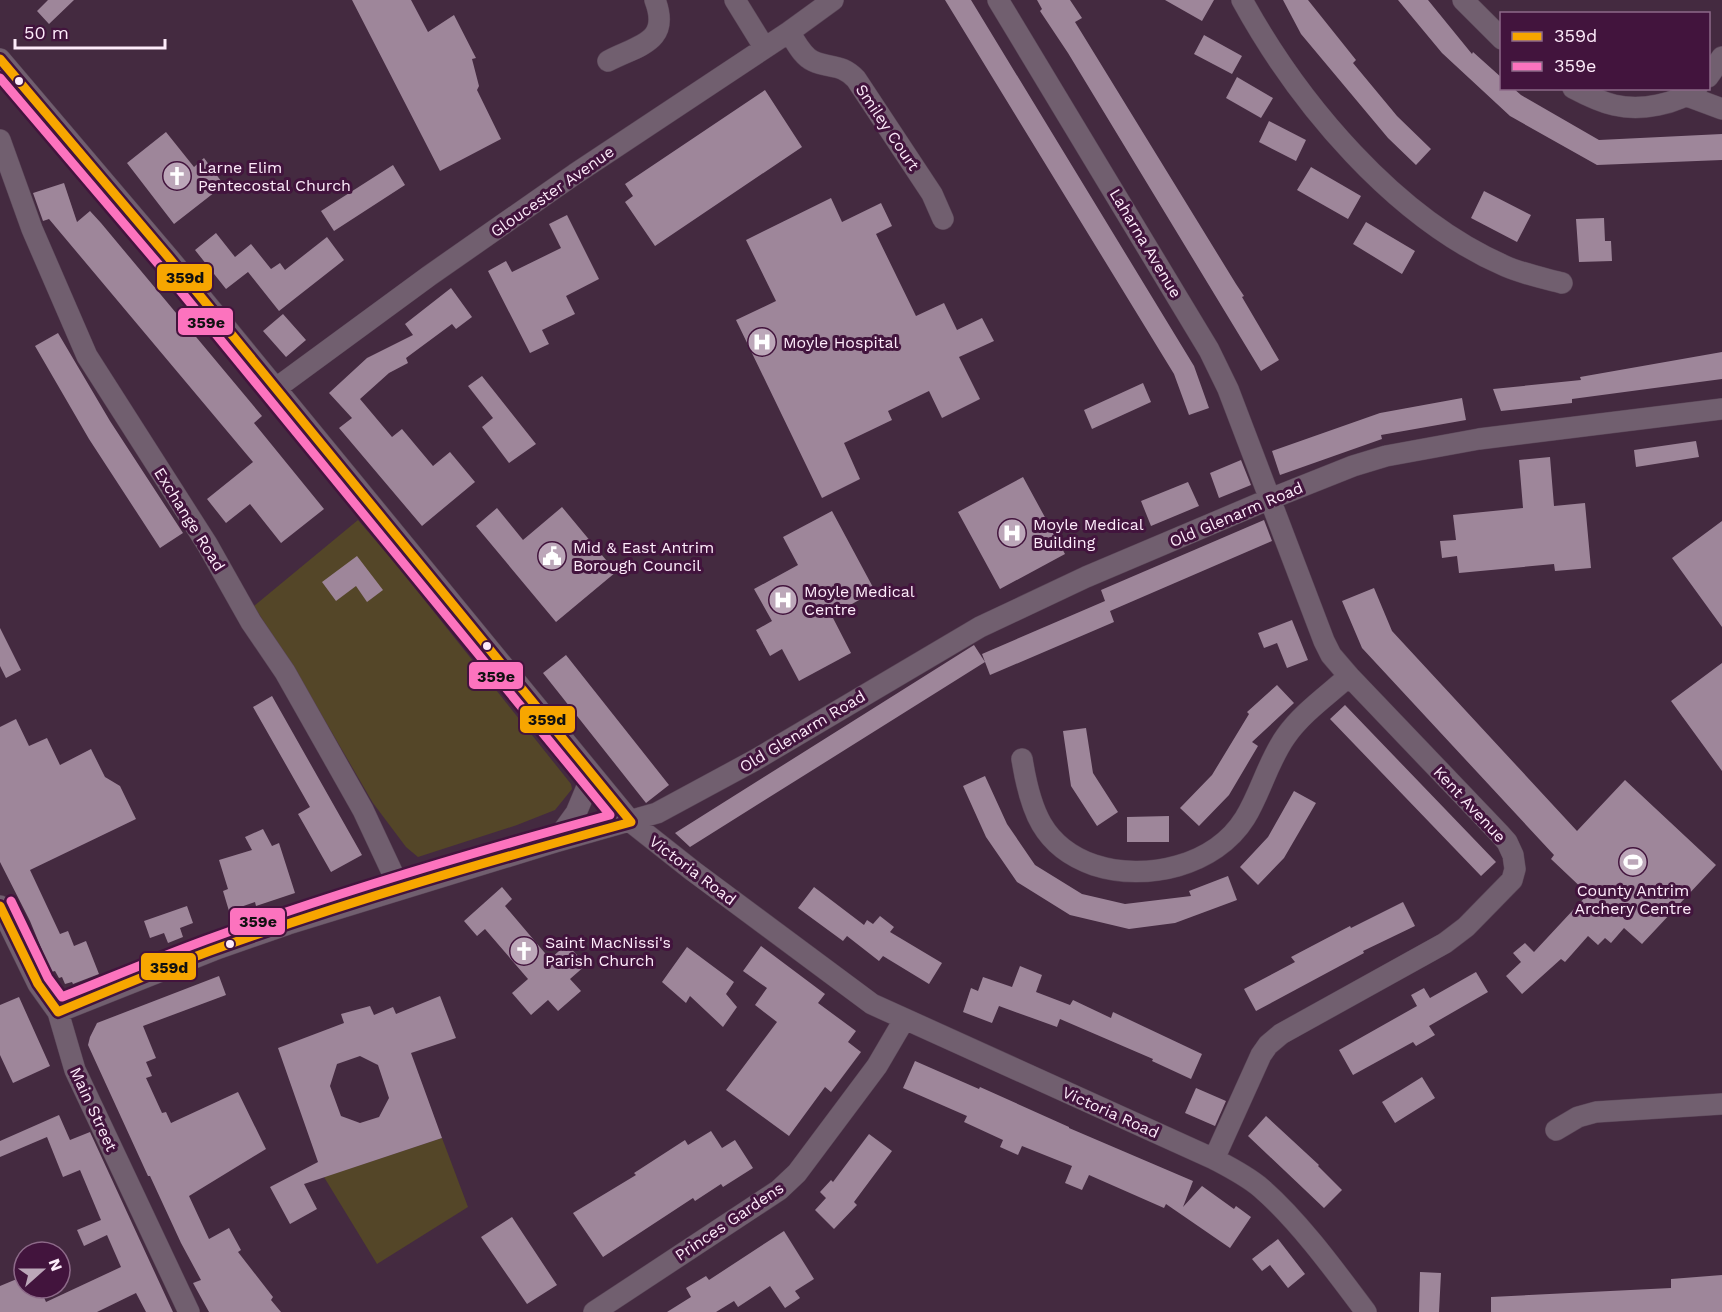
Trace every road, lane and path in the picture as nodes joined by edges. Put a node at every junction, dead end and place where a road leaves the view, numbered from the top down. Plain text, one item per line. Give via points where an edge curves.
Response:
1 (655, 0) edge
2 (735, 0) edge
3 (833, 0) edge
4 (998, 0) edge
5 (1242, 0) edge
6 (1463, 0) edge
7 (789, 32) junction
8 (1500, 37) edge
9 (764, 47) junction
10 (1722, 57) edge
11 (0, 59) edge
12 (609, 61) dead end
13 (1710, 74) edge
14 (1577, 90) edge
15 (1692, 92) edge
16 (1722, 109) edge
17 (0, 140) edge
18 (943, 219) dead end
19 (1562, 283) dead end
20 (275, 389) junction
21 (1722, 409) edge
22 (1270, 499) junction
23 (1349, 676) junction
24 (1022, 759) dead end
25 (592, 775) junction
26 (631, 822) junction
27 (555, 842) junction
28 (400, 889) junction
29 (0, 906) edge
30 (58, 1012) junction
31 (904, 1020) junction
32 (1722, 1104) edge
33 (1556, 1130) dead end
34 (1214, 1159) junction
35 (189, 1312) edge
36 (594, 1312) edge
37 (1366, 1312) edge

1 - 12 street via 661,19 657,34
2 - 9 street
3 - 7 street, Gloucester Avenue
4 - 22 street, Laharna Avenue via 1209,350 1228,388
5 - 19 street via 1295,84 1387,186 1434,225 1483,255
6 - 8 street
7 - 9 street, Gloucester Avenue
7 - 18 street, Smiley Court via 812,61 845,69 856,79 932,194
9 - 20 street, Gloucester Avenue via 575,174
10 - 13 street
11 - 20 street, Victoria Road
14 - 15 street via 1613,106 1633,109 1670,103
15 - 16 street
17 - 28 street, Exchange Road via 32,229 87,356 285,672 363,810
20 - 25 street, Victoria Road
21 - 22 street, Old Glenarm Road via 1495,436 1417,450 1353,466
22 - 23 street, Kent Avenue via 1324,641
22 - 26 street, Old Glenarm Road via 980,627 755,760 657,813
23 - 24 street via 1287,735 1248,812 1234,831 1208,853 1188,863 1140,872 1116,870 1091,864 1066,851 1039,821
23 - 34 street, Kent Avenue via 1507,842 1514,873 1510,884 1457,935 1268,1045
25 - 26 street, Victoria Road
25 - 27 street via 576,813
26 - 27 street, Old Glenarm Road
26 - 31 street, Victoria Road via 872,1004
27 - 28 street, Old Glenarm Road
28 - 30 street, Old Glenarm Road via 230,944
29 - 30 street, Main Street via 38,984
30 - 35 street, Main Street via 75,1070
31 - 34 street, Victoria Road
31 - 36 street, Princes Gardens via 878,1065 797,1173
32 - 33 street via 1596,1112
34 - 37 street, Victoria Road via 1242,1174 1277,1203

